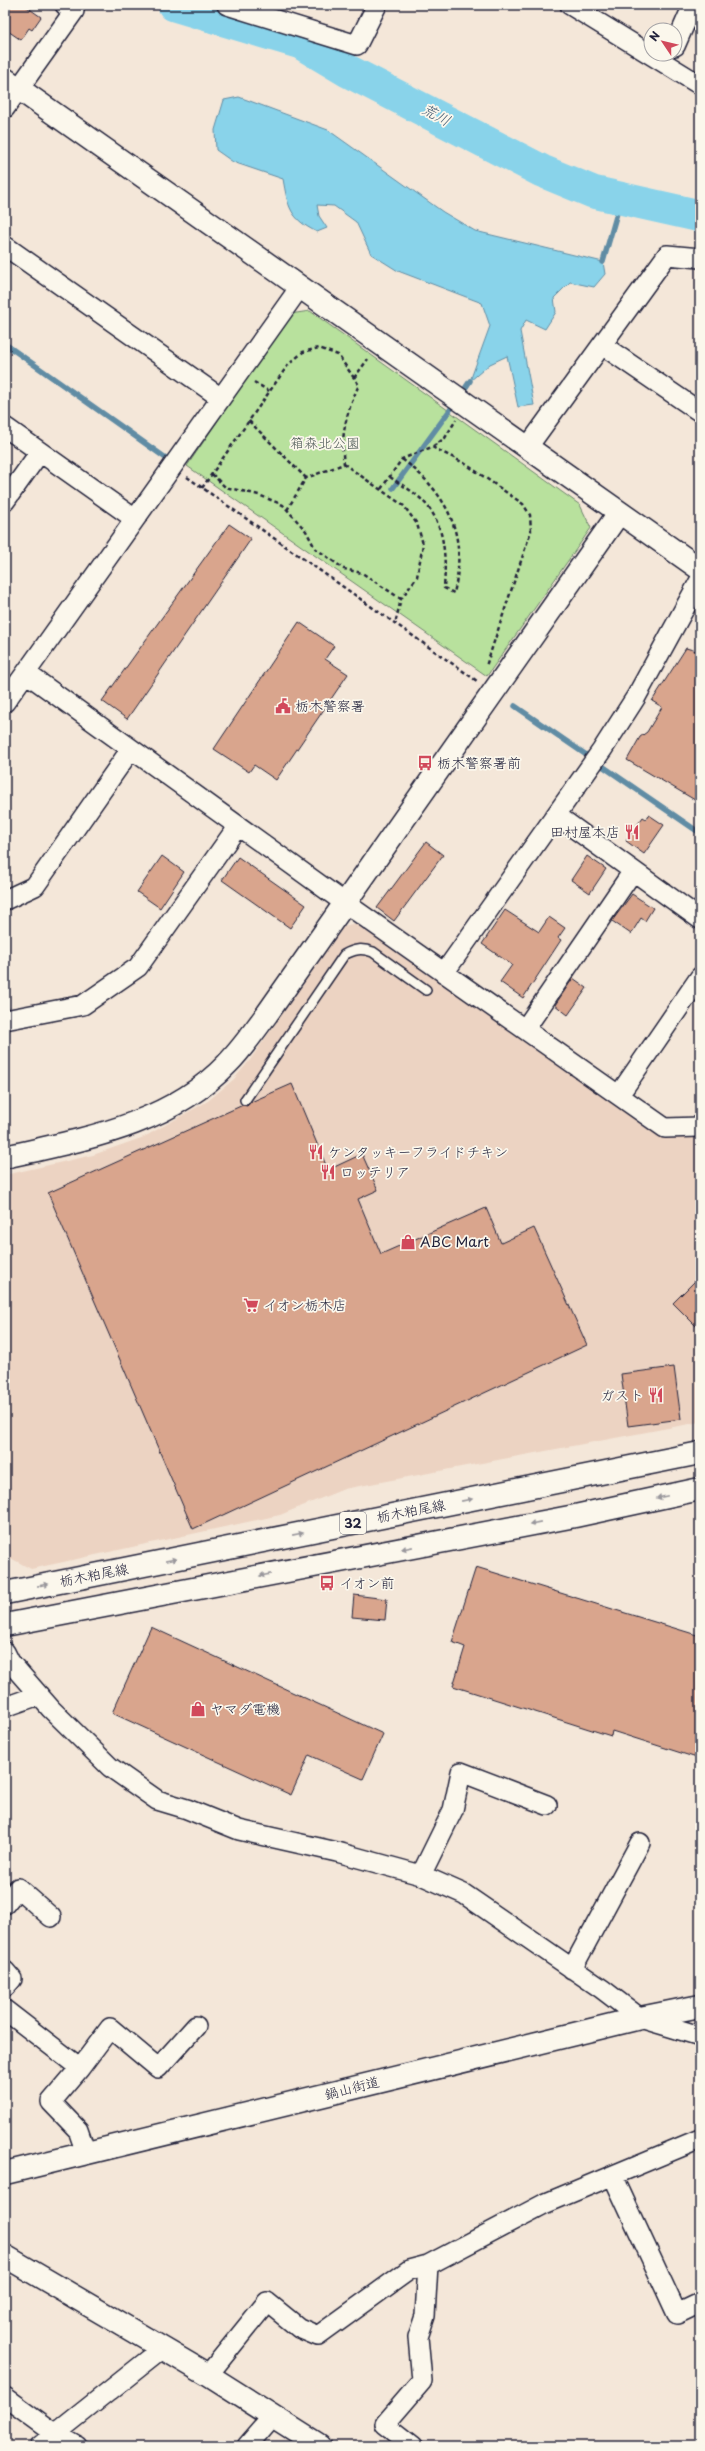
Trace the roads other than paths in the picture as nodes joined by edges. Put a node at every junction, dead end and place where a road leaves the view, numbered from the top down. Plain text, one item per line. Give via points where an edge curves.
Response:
1 (65, 5) edge
2 (227, 5) edge
3 (377, 5) edge
4 (693, 5) edge
5 (573, 6) edge
6 (683, 28) edge
7 (643, 45) edge
8 (673, 62) edge
9 (12, 84) edge
10 (700, 85) edge
11 (5, 108) edge
12 (5, 246) edge
13 (700, 258) edge
14 (300, 287) junction
15 (602, 345) junction
16 (221, 398) junction
17 (699, 410) edge
18 (5, 427) edge
19 (527, 448) junction
20 (40, 452) junction
21 (5, 501) edge
22 (619, 513) junction
23 (135, 519) junction
24 (700, 569) edge
25 (700, 580) edge
26 (26, 673) junction
27 (5, 702) edge
28 (131, 749) junction
29 (556, 815) junction
30 (238, 826) junction
31 (633, 870) junction
32 (5, 900) edge
33 (345, 903) junction
34 (700, 919) edge
35 (444, 973) junction
36 (700, 977) edge
37 (426, 990) dead end
38 (5, 1020) edge
39 (525, 1029) junction
40 (619, 1096) junction
41 (245, 1100) dead end
42 (700, 1127) edge
43 (5, 1157) edge
44 (700, 1453) edge
45 (700, 1489) edge
46 (5, 1593) edge
47 (5, 1625) edge
48 (5, 1652) edge
49 (39, 1695) junction
50 (5, 1707) edge
51 (548, 1805) dead end
52 (640, 1843) dead end
53 (421, 1875) junction
54 (5, 1904) edge
55 (51, 1917) dead end
56 (572, 1969) junction
57 (5, 1971) edge
58 (5, 1987) edge
59 (700, 2006) edge
60 (5, 2010) edge
61 (640, 2018) junction
62 (196, 2026) dead end
63 (700, 2036) edge
64 (80, 2068) junction
65 (700, 2139) edge
66 (86, 2154) junction
67 (5, 2173) edge
68 (613, 2176) junction
69 (5, 2256) edge
70 (428, 2265) junction
71 (700, 2303) edge
72 (162, 2349) junction
73 (208, 2375) junction
74 (5, 2397) edge
75 (272, 2417) junction
76 (56, 2434) junction
77 (40, 2446) edge
78 (77, 2446) edge
79 (247, 2446) edge
80 (320, 2446) edge
81 (413, 2446) edge

1 - 9 street via 74,11
2 - 3 street via 357,45
4 - 6 street
5 - 7 street
8 - 10 street
9 - 11 street
9 - 14 street
12 - 16 street
13 - 15 street via 667,255
14 - 16 street
14 - 19 street
15 - 17 street
15 - 19 street
16 - 23 street
18 - 20 street
19 - 22 street
20 - 21 street
20 - 23 street
22 - 24 street
22 - 33 street
23 - 26 street
25 - 29 street via 636,697
26 - 27 street
26 - 28 street
28 - 30 street
28 - 32 street via 36,886
29 - 31 street
29 - 35 street
30 - 33 street
30 - 38 street via 138,967 83,1005
31 - 34 street
31 - 39 street
33 - 35 street
33 - 43 street via 247,1041 227,1065 200,1088 170,1108 126,1126 96,1136
35 - 39 street
36 - 40 street
37 - 41 lane via 373,952 365,949 353,950 344,955
39 - 40 street
40 - 42 street via 665,1128
46 -> 44 street, 栃木粕尾線 / 32
45 -> 47 street via 575,1516
48 - 49 street via 10,1662
49 - 50 street
49 - 53 street via 110,1767 157,1800 239,1830 337,1852
51 - 53 street via 461,1772 453,1810
52 - 56 street
53 - 56 street via 464,1894
54 - 55 street via 18,1888
56 - 61 street
57 - 58 street via 12,1979
59 - 61 street, 鍋山街道
60 - 64 street
61 - 63 street
61 - 66 street, 鍋山街道
62 - 64 street via 158,2068 110,2028
64 - 66 street via 51,2102 78,2130
65 - 68 street
66 - 67 street, 鍋山街道
68 - 70 street via 544,2204
68 - 71 street via 677,2314
69 - 72 street
70 - 73 street via 409,2270 318,2336 299,2328 267,2302
70 - 81 street via 425,2316 418,2337 422,2381 384,2424
72 - 73 street
72 - 76 street
73 - 75 street
74 - 76 street
75 - 79 street
75 - 80 street
76 - 77 street
76 - 78 street

